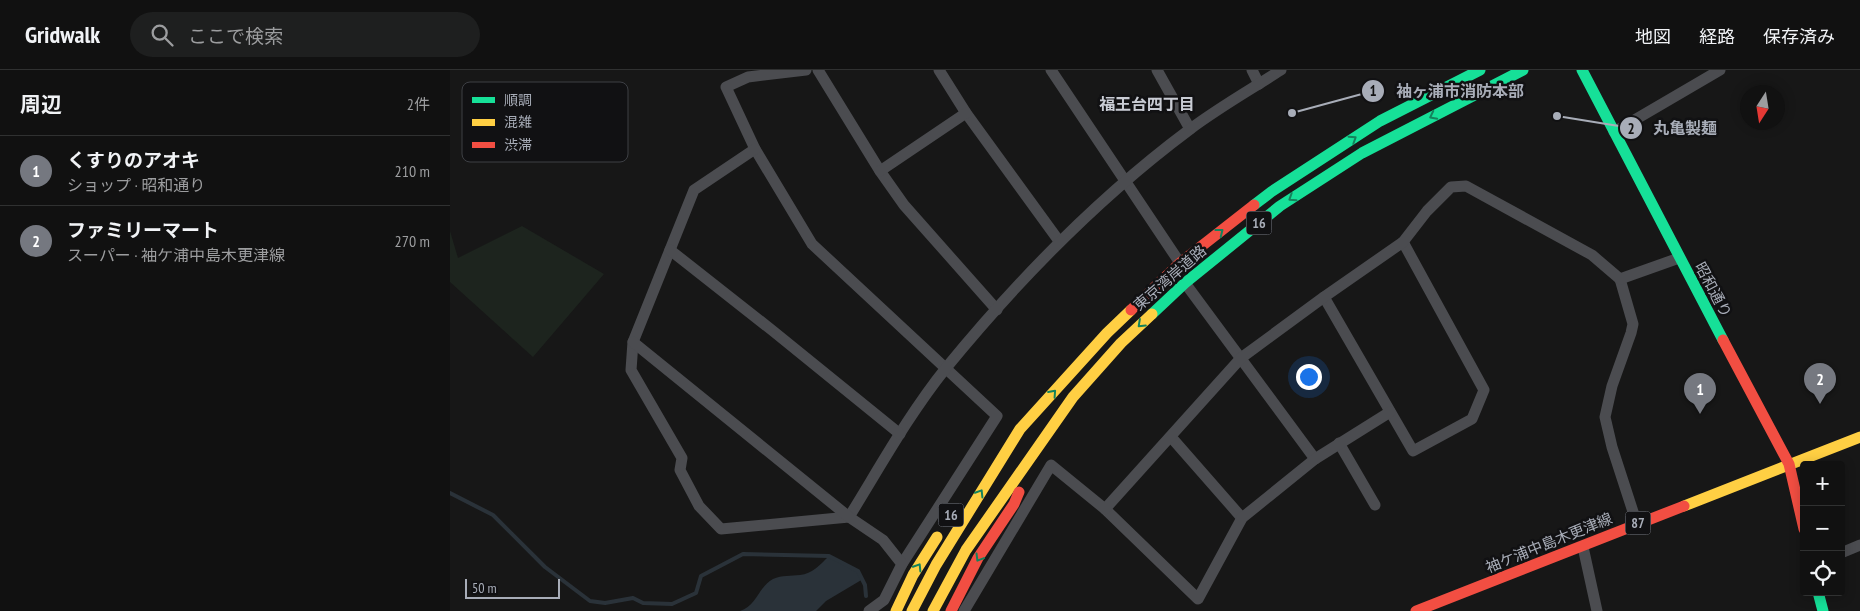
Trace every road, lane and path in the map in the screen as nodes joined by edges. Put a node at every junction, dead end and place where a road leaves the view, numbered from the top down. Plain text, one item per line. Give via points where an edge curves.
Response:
1 (806, 70) edge
2 (818, 70) edge
3 (939, 70) edge
4 (1051, 70) edge
5 (1157, 70) edge
6 (1252, 70) edge
7 (1281, 70) edge
8 (1480, 70) edge
9 (1523, 70) edge
10 (1582, 70) edge
11 (1720, 70) edge
12 (1259, 84) junction
13 (966, 113) junction
14 (1190, 129) junction
15 (1614, 132) junction
16 (755, 149) junction
17 (880, 171) junction
18 (1124, 181) junction
19 (1059, 241) junction
20 (1403, 242) junction
21 (670, 250) junction
22 (1679, 258) junction
23 (1180, 263) junction
24 (1620, 279) junction
25 (1185, 283) junction
26 (1324, 297) junction
27 (997, 310) junction
28 (633, 342) junction
29 (1241, 358) junction
30 (946, 369) junction
31 (1390, 412) junction
32 (1020, 429) junction
33 (900, 434) junction
34 (1171, 436) junction
35 (1860, 437) edge
36 (1043, 438) junction
37 (1339, 443) junction
38 (1315, 459) junction
39 (1789, 464) junction
40 (977, 475) dead end
41 (1375, 505) dead end
42 (1105, 510) junction
43 (1800, 512) edge
44 (849, 517) junction
45 (1242, 518) junction
46 (945, 524) dead end
47 (1637, 524) junction
48 (1860, 545) edge
49 (1583, 547) junction
50 (1845, 551) edge
51 (902, 564) junction
52 (1819, 596) edge
53 (869, 611) edge
54 (896, 611) edge
55 (912, 611) edge
56 (933, 611) edge
57 (951, 611) edge
58 (964, 611) edge
59 (1416, 611) edge
60 (1597, 611) edge
61 (1822, 611) edge

1 - 16 street via 748,77 726,87
2 - 17 street
3 - 13 street
4 - 18 street
5 - 14 street
6 - 12 street
7 - 12 street
23 -> 8 main road, 東京湾岸道路 / 16 via 1271,192 1380,121
9 -> 25 main road, 東京湾岸道路 / 16 via 1362,152 1280,206
10 - 15 main road, 昭和通り
11 - 15 street
12 - 14 street
13 - 17 street
13 - 19 street
14 - 18 street
15 - 22 main road, 昭和通り
16 - 21 street via 694,190
16 - 30 street via 812,244
17 - 27 street via 904,205
18 - 19 street
18 - 23 street
19 - 27 street
20 - 24 street via 1451,187 1466,186 1592,254
20 - 26 street
20 - 31 street via 1484,390 1472,419 1413,451
21 - 28 street
21 - 33 street
22 - 24 street
22 - 39 main road, 昭和通り
32 -> 23 main road, 東京湾岸道路 / 16 via 1107,333
24 - 47 street via 1633,324 1605,416
25 - 29 street
25 -> 36 main road, 東京湾岸道路 / 16 via 1121,343 1073,397
26 - 29 street
26 - 31 street
27 - 30 street
28 - 44 street
28 - 44 street via 631,370 682,458 680,470 699,506 722,529
29 - 34 street
29 - 38 street
30 - 33 street
30 - 51 street via 996,416
31 - 37 street
32 - 40 main road, 16
55 -> 32 main road, 東京湾岸道路 / 16 via 936,565
33 - 44 street
34 - 42 street
34 - 45 street
35 - 39 main road, 袖ケ浦中島木更津線 / 87
36 - 56 main road, 東京湾岸道路 / 16 via 966,550
36 -> 57 main road, 16 via 1014,504 978,558
37 - 38 street
37 - 41 street
38 - 45 street
39 - 43 main road, 昭和通り
39 - 47 main road, 袖ケ浦中島木更津線 / 87
42 - 45 street via 1198,599
42 - 58 street via 1051,465
44 - 51 street via 883,540
54 -> 46 main road, 16
47 - 49 main road, 袖ケ浦中島木更津線 / 87
48 - 50 street
49 - 59 main road, 袖ケ浦中島木更津線 / 87
49 - 60 street
51 - 53 street via 884,600
52 - 61 main road

